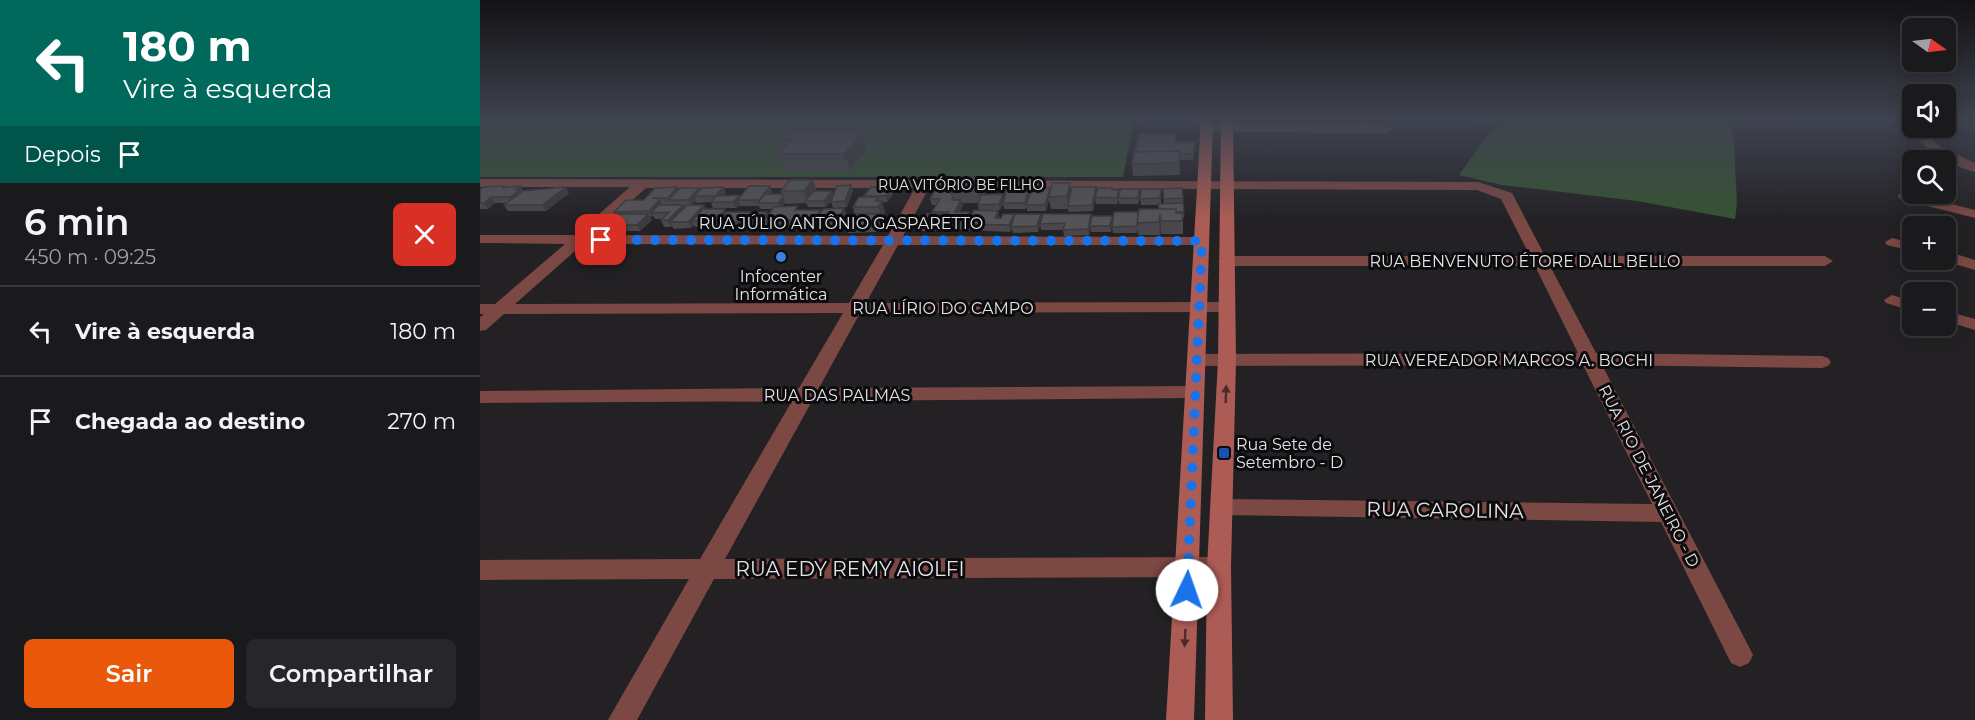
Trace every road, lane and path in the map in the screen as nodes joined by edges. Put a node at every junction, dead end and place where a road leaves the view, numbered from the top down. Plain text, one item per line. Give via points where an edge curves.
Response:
1 (1205, 154) edge
2 (1227, 154) edge
3 (1946, 154) edge
4 (1975, 168) edge
5 (480, 183) edge
6 (642, 184) junction
7 (924, 185) junction
8 (1203, 186) junction
9 (1227, 186) junction
10 (1478, 186) joint
11 (1936, 204) edge
12 (1975, 214) edge
13 (480, 239) edge
14 (579, 239) junction
15 (1202, 241) junction
16 (891, 242) junction
17 (1892, 242) dead end
18 (1902, 244) edge
19 (1956, 259) edge
20 (1226, 261) junction
21 (1541, 261) junction
22 (1825, 261) dead end
23 (1975, 265) edge
24 (1892, 300) dead end
25 (1902, 303) edge
26 (1227, 307) junction
27 (855, 308) junction
28 (1198, 308) junction
29 (480, 309) edge
30 (500, 309) junction
31 (1956, 319) edge
32 (1975, 325) edge
33 (480, 326) edge
34 (1590, 359) junction
35 (1196, 360) junction
36 (1227, 360) junction
37 (1822, 362) dead end
38 (1195, 392) junction
39 (806, 396) junction
40 (480, 397) edge
41 (1224, 453) junction
42 (1194, 454) junction
43 (1223, 507) junction
44 (1668, 513) junction
45 (1219, 567) junction
46 (1188, 568) junction
47 (708, 569) junction
48 (480, 570) edge
49 (1740, 655) dead end
50 (622, 720) edge
51 (1180, 720) edge
52 (1219, 720) edge

1 - 8 street
2 - 9 street
3 - 4 street
5 - 6 street, RUA VITÓRIO BE FILHO
6 - 7 street, RUA VITÓRIO BE FILHO
6 - 14 street
7 - 8 street, RUA VITÓRIO BE FILHO
7 - 16 street
8 - 9 street, RUA VITÓRIO BE FILHO
8 - 15 street
9 - 10 street, RUA VITÓRIO BE FILHO
9 - 20 street
10 - 21 street, RUA RIO DE JANEIRO - D via 1507,196
11 - 12 street
13 - 14 street, RUA JÚLIO ANTÔNIO GASPARETTO
14 - 16 street, RUA JÚLIO ANTÔNIO GASPARETTO
14 - 30 street
15 - 16 street, RUA JÚLIO ANTÔNIO GASPARETTO
15 - 28 street
16 - 27 street
17 - 18 street
19 - 23 street
20 - 21 street, RUA BENVENUTO ÉTORE DALL BELLO
20 - 26 street
21 - 22 street, RUA BENVENUTO ÉTORE DALL BELLO
21 - 34 street, RUA RIO DE JANEIRO - D
24 - 25 street
26 - 28 street, RUA LÍRIO DO CAMPO
26 - 36 street
27 - 28 street, RUA LÍRIO DO CAMPO
27 - 30 street, RUA LÍRIO DO CAMPO
27 - 39 street
28 - 35 street
29 - 30 street, RUA LÍRIO DO CAMPO
30 - 33 street
31 - 32 street
34 - 36 street, RUA VEREADOR MARCOS A. BOCHI
34 - 37 street, RUA VEREADOR MARCOS A. BOCHI
34 - 44 street, RUA RIO DE JANEIRO - D
35 - 36 street, RUA VEREADOR MARCOS A. BOCHI
35 - 38 street
41 -> 36 street
38 - 39 street, RUA DAS PALMAS
38 - 42 street
39 - 40 street, RUA DAS PALMAS
39 - 47 street
41 - 42 street
41 - 43 street
42 - 46 street
43 - 44 street, RUA CAROLINA
43 - 45 street
44 - 49 street, RUA RIO DE JANEIRO - D
45 - 46 street, RUA EDY REMY AIOLFI
45 - 52 street
46 - 47 street, RUA EDY REMY AIOLFI
46 -> 51 street
47 - 48 street, RUA EDY REMY AIOLFI
47 - 50 street

